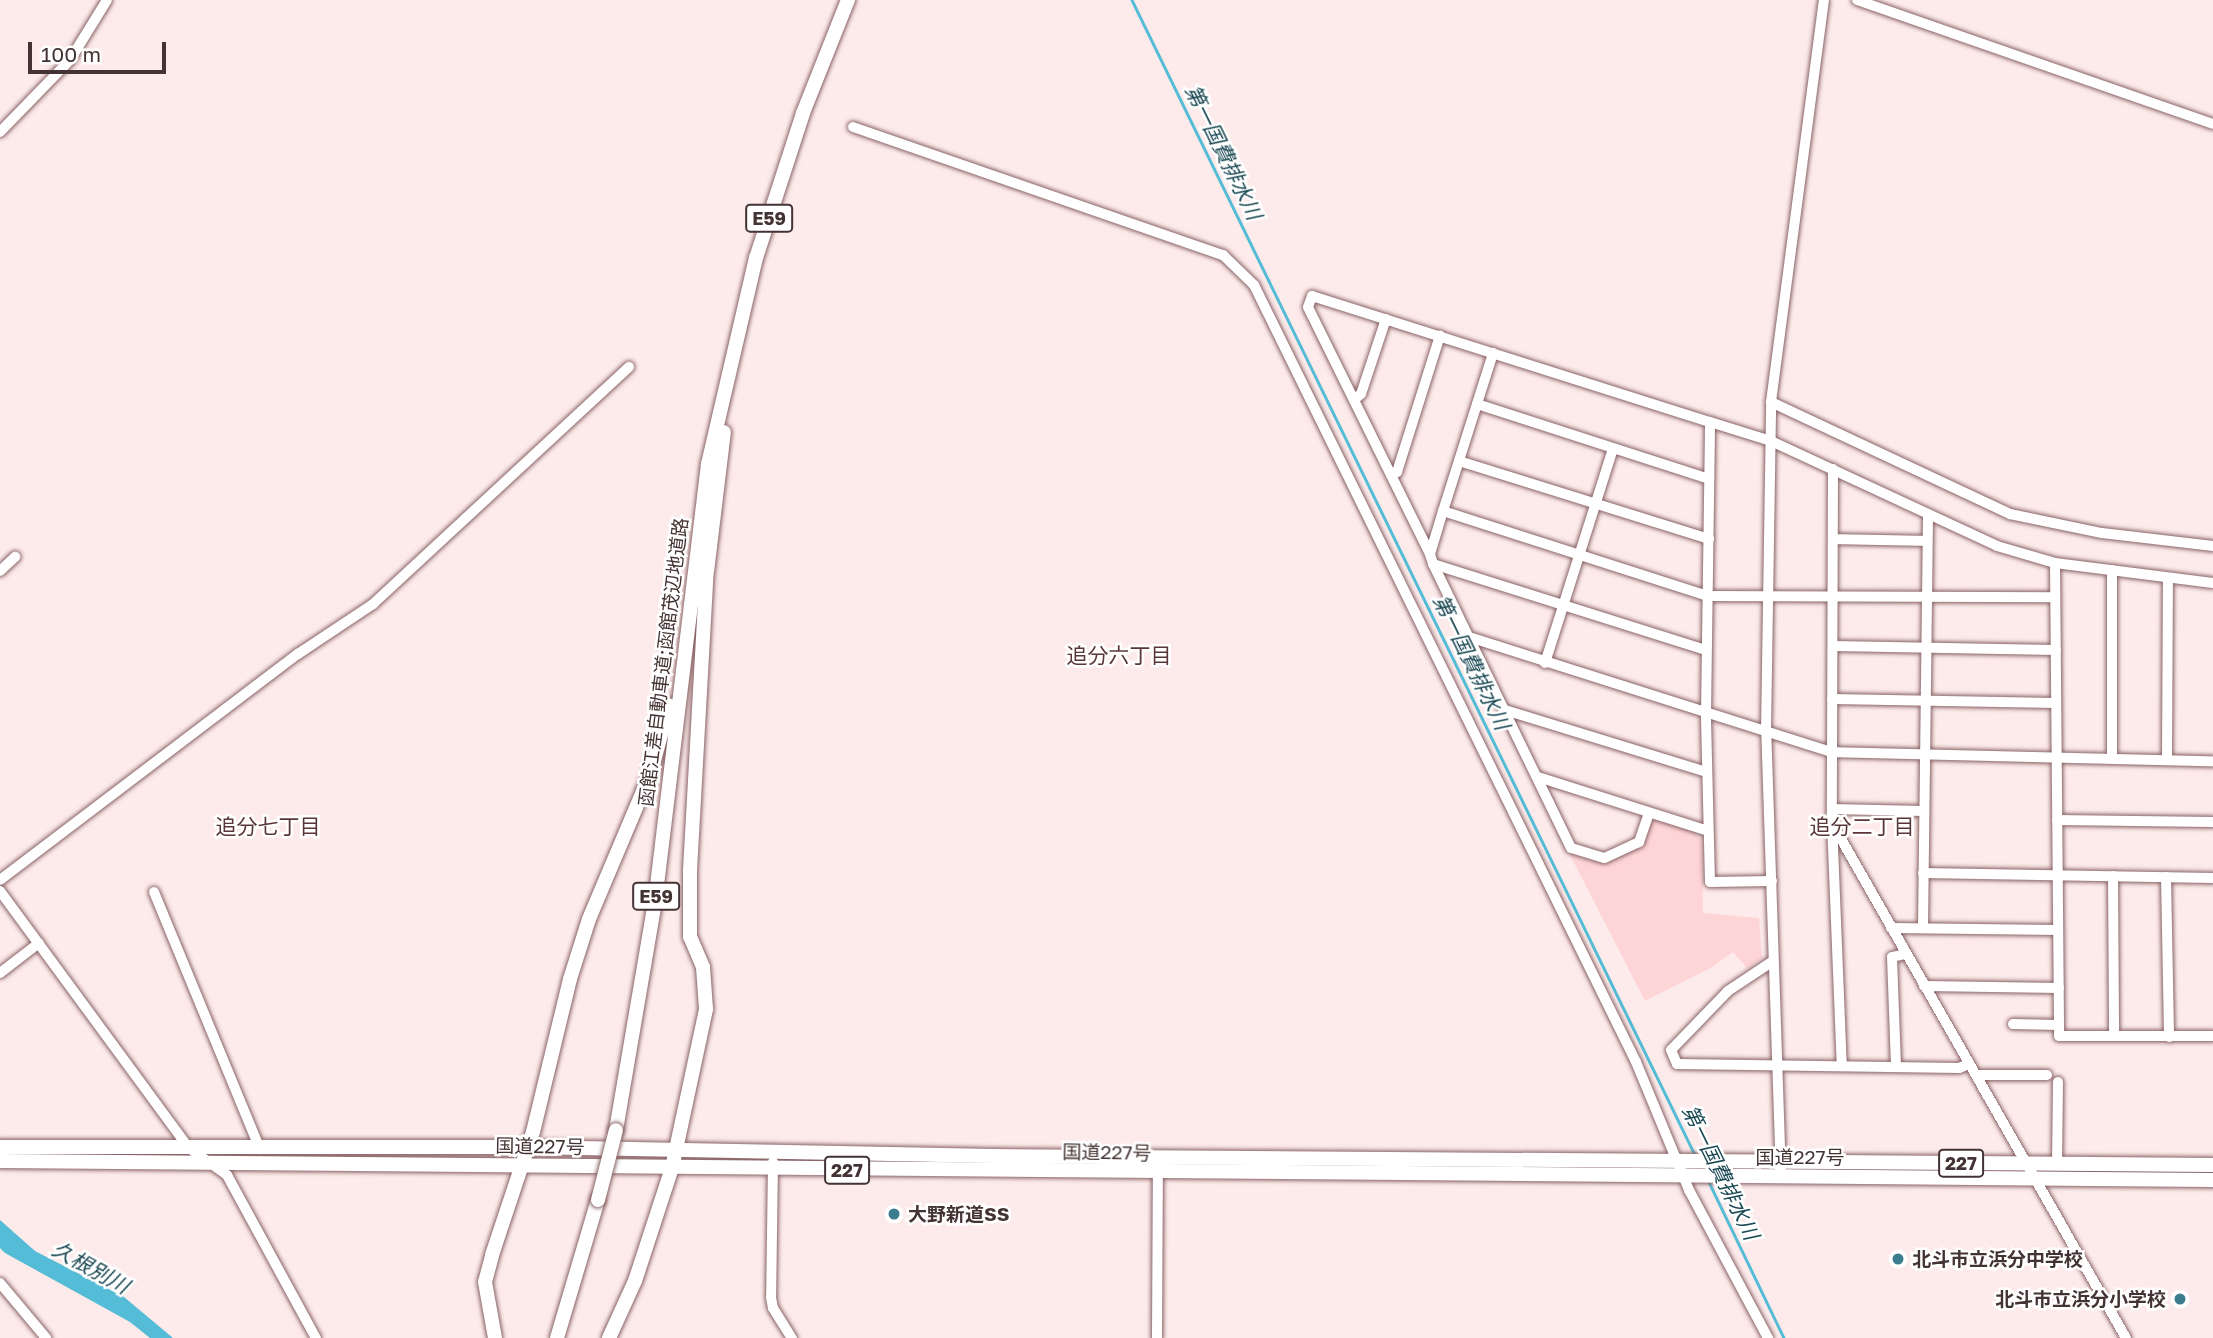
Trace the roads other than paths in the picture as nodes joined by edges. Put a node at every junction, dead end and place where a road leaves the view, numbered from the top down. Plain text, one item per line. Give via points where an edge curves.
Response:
1 (107, 0) edge
2 (848, 0) edge
3 (1824, 0) edge
4 (1857, 0) edge
5 (2213, 124) edge
6 (853, 127) dead end
7 (0, 132) edge
8 (1386, 319) junction
9 (1440, 336) junction
10 (1493, 353) junction
11 (629, 367) dead end
12 (1354, 400) junction
13 (1771, 402) junction
14 (1477, 404) junction
15 (1710, 422) junction
16 (1771, 441) junction
17 (1613, 448) junction
18 (1459, 461) junction
19 (1833, 469) junction
20 (713, 470) junction
21 (1391, 475) junction
22 (1709, 479) junction
23 (1595, 503) junction
24 (1443, 511) junction
25 (1928, 514) junction
26 (1833, 538) junction
27 (1709, 539) junction
28 (1927, 541) junction
29 (2213, 546) edge
30 (1580, 555) junction
31 (15, 557) dead end
32 (1432, 559) junction
33 (2055, 563) junction
34 (2112, 570) junction
35 (0, 571) edge
36 (2168, 578) junction
37 (2213, 583) edge
38 (1834, 594) junction
39 (1708, 596) junction
40 (1769, 596) junction
41 (1927, 596) junction
42 (2055, 597) junction
43 (1564, 606) junction
44 (1469, 637) junction
45 (1833, 646) junction
46 (1926, 648) junction
47 (1706, 650) junction
48 (2056, 650) junction
49 (682, 661) junction
50 (1545, 663) junction
51 (1832, 699) junction
52 (1926, 700) junction
53 (2056, 703) junction
54 (1505, 710) junction
55 (1706, 714) junction
56 (1766, 731) junction
57 (1832, 752) junction
58 (1925, 755) junction
59 (2056, 758) junction
60 (2112, 758) junction
61 (2167, 759) junction
62 (2213, 761) edge
63 (1706, 772) junction
64 (1538, 777) junction
65 (1832, 809) junction
66 (1923, 811) junction
67 (1649, 813) junction
68 (2057, 820) junction
69 (1832, 822) junction
70 (2213, 822) edge
71 (1708, 831) junction
72 (1923, 873) junction
73 (2058, 875) junction
74 (2113, 876) junction
75 (2166, 877) junction
76 (2213, 878) edge
77 (0, 880) edge
78 (1772, 881) junction
79 (0, 891) edge
80 (154, 891) dead end
81 (1923, 927) junction
82 (1891, 928) junction
83 (2058, 930) junction
84 (39, 943) junction
85 (1905, 954) junction
86 (1773, 961) junction
87 (0, 973) edge
88 (1924, 986) junction
89 (2059, 988) junction
90 (2013, 1024) dead end
91 (2059, 1025) junction
92 (2213, 1036) edge
93 (2115, 1037) junction
94 (2169, 1037) junction
95 (1969, 1064) junction
96 (1777, 1065) junction
97 (1842, 1066) junction
98 (1895, 1066) junction
99 (1976, 1075) junction
100 (2048, 1075) dead end
101 (2058, 1082) dead end
102 (0, 1147) edge
103 (529, 1147) junction
104 (189, 1148) junction
105 (260, 1149) junction
106 (675, 1152) junction
107 (773, 1153) junction
108 (0, 1161) edge
109 (1781, 1161) junction
110 (213, 1162) junction
111 (1158, 1164) junction
112 (2025, 1164) junction
113 (2057, 1164) junction
114 (523, 1165) junction
115 (2213, 1165) edge
116 (672, 1168) junction
117 (1687, 1168) junction
118 (772, 1169) junction
119 (1781, 1177) junction
120 (2034, 1178) junction
121 (2213, 1180) edge
122 (0, 1283) edge
123 (46, 1338) edge
124 (316, 1338) edge
125 (495, 1338) edge
126 (557, 1338) edge
127 (608, 1338) edge
128 (792, 1338) edge
129 (1157, 1338) edge
130 (1768, 1338) edge
131 (2126, 1338) edge

1 - 7 street via 70,60
2 - 20 highway, 函館江差自動車道;函館茂辺地道路 / E59 via 803,113 740,324
3 - 13 street
4 - 5 street
6 - 117 street via 1223,255 1243,272 1263,301
8 - 9 street
8 - 12 street via 1361,394
8 - 12 street via 1312,296 1308,307
9 - 10 street
9 - 21 street via 1397,471
10 - 14 street
10 - 15 street
11 - 77 street via 373,604 298,654 94,814
12 - 21 street
13 - 16 street
13 - 29 street via 2010,514 2102,533
14 - 17 street
14 - 18 street
15 - 16 street
15 - 22 street
16 - 19 street
16 - 40 street
17 - 22 street
17 - 23 street
18 - 23 street
18 - 24 street
19 - 25 street
19 - 26 street
20 - 49 highway, 函館江差自動車道;函館茂辺地道路 / E59
20 - 106 highway via 689,908 690,937 702,967 706,1009
21 - 32 street
22 - 27 street
23 - 27 street
23 - 30 street
24 - 30 street
24 - 32 street
25 - 28 street
25 - 33 street via 1997,546
26 - 28 street
26 - 38 street
27 - 39 street
28 - 41 street
30 - 39 street
30 - 43 street
31 - 35 street
32 - 43 street
32 - 44 street
33 - 34 street
33 - 42 street
34 - 36 street
34 - 60 street
36 - 37 street
36 - 61 street
38 - 40 street
38 - 41 street
38 - 45 street
39 - 40 street
39 - 47 street
40 - 56 street
41 - 42 street
41 - 46 street
42 - 48 street
43 - 47 street
43 - 50 street
44 - 50 street
44 - 54 street
45 - 46 street
45 - 51 street
46 - 48 street
46 - 52 street
47 - 55 street
48 - 53 street
49 - 103 highway via 650,772 569,979
49 - 126 highway, 函館江差自動車道;函館茂辺地道路 / E59, bridge via 655,902 616,1130
50 - 55 street
51 - 52 street
51 - 57 street
52 - 53 street
52 - 58 street
53 - 59 street
54 - 63 street
54 - 64 street
55 - 56 street
55 - 63 street
56 - 57 street
56 - 78 street
57 - 58 street
57 - 65 street
58 - 59 street
58 - 66 street
59 - 60 street
59 - 68 street
60 - 61 street
61 - 62 street
63 - 71 street
64 - 67 street
64 - 67 street via 1571,848 1604,858 1639,842
65 - 66 street
65 - 69 street
66 - 72 street
67 - 71 street
68 - 70 street
68 - 73 street
69 - 82 street
69 - 97 street
71 - 78 street via 1710,882
72 - 73 street
72 - 81 street
73 - 74 street
73 - 83 street
74 - 75 street
74 - 93 street
75 - 76 street
75 - 94 street
78 - 86 street
79 - 84 street
80 - 105 street
81 - 82 street
81 - 83 street
82 - 85 street
83 - 89 street
84 - 87 street
84 - 104 street
85 - 88 street
85 - 98 street via 1892,957
86 - 96 street
86 - 96 street via 1728,991 1671,1050 1677,1064
88 - 89 street
88 - 95 street
89 - 91 street
90 - 91 street
91 - 93 street via 2059,1036
92 - 94 street
93 - 94 street
95 - 98 street via 1959,1068
95 - 99 street
96 - 97 street
96 - 109 street
97 - 98 street
99 - 100 street
99 - 112 street
101 - 113 street
102 - 104 highway, 国道227号 / 227
103 - 105 highway, 国道227号 / 227
103 - 106 highway, 国道227号 / 227
103 - 114 highway
104 - 105 highway, 国道227号 / 227
104 - 110 street
106 - 107 highway, 国道227号 / 227
106 - 116 highway
107 - 111 highway, 国道227号 / 227
107 - 118 street
108 - 110 highway, 国道227号 / 227
109 - 112 highway, 国道227号 / 227
109 - 117 highway, 国道227号 / 227 via 1710,1161
109 - 119 street
110 - 114 highway, 国道227号 / 227
110 - 124 street via 227,1175
111 - 117 highway, 国道227号 / 227
111 - 118 highway, 国道227号 / 227
111 - 129 street
112 - 113 highway, 国道227号 / 227
112 - 120 street
113 - 115 highway, 国道227号 / 227
114 - 116 highway, 国道227号 / 227
114 - 125 highway via 485,1282
116 - 118 highway, 国道227号 / 227
116 - 127 highway via 635,1281
117 - 119 highway, 国道227号 / 227 via 1717,1176
117 - 130 street
118 - 128 street via 771,1297
119 - 120 highway, 国道227号 / 227
120 - 121 highway, 国道227号 / 227
120 - 131 street
122 - 123 street

